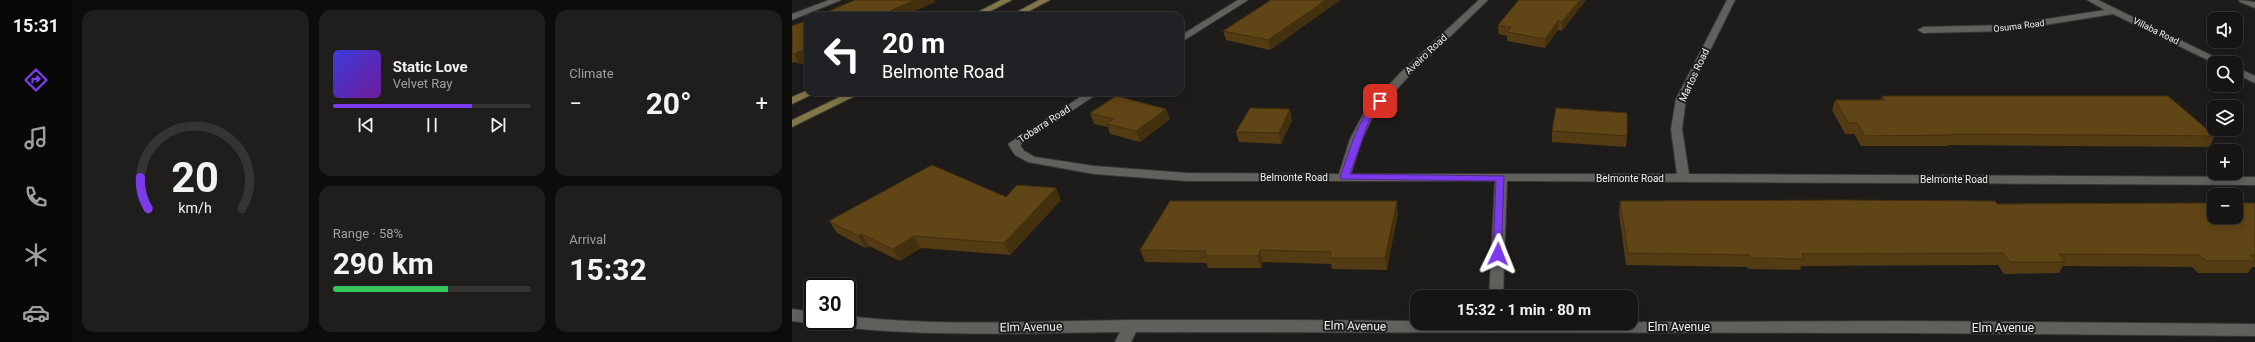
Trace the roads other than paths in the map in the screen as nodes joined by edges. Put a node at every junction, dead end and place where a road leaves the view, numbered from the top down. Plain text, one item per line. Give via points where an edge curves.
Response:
1 (809, 0) edge
2 (837, 0) edge
3 (1008, 0) edge
4 (1046, 0) edge
5 (1244, 0) edge
6 (1484, 0) edge
7 (1731, 0) edge
8 (2091, 0) edge
9 (2242, 0) edge
10 (826, 4) junction
11 (2255, 5) edge
12 (2114, 11) junction
13 (807, 12) edge
14 (982, 12) edge
15 (1021, 12) edge
16 (804, 13) edge
17 (792, 18) edge
18 (1923, 30) dead end
19 (1184, 38) edge
20 (2207, 56) edge
21 (2243, 74) edge
22 (2255, 80) edge
23 (804, 96) edge
24 (850, 96) edge
25 (1089, 96) edge
26 (792, 101) edge
27 (792, 124) edge
28 (1014, 144) joint
29 (1344, 177) junction
30 (1501, 178) junction
31 (1684, 178) junction
32 (2255, 181) edge
33 (1496, 290) edge
34 (792, 315) edge
35 (804, 317) edge
36 (856, 323) edge
37 (1410, 325) edge
38 (1131, 326) junction
39 (1638, 326) edge
40 (2255, 330) edge
41 (1124, 342) edge

1 - 10 street
2 - 10 street
3 - 14 street
4 - 15 street
5 - 19 street
6 - 29 street, Aveiro Road via 1405,74 1369,113 1356,139
7 - 31 street, Martos Road via 1681,99 1677,113 1676,141
8 - 12 street, Villaba Road
9 - 11 street
10 - 13 street
12 - 18 street, Osuma Road via 2008,28
12 - 20 street, Villaba Road
16 - 17 street
21 - 22 street
23 - 26 street
24 - 27 street
25 - 28 street, Tobarra Road
28 - 29 street, Belmonte Road via 1019,153 1032,160 1094,170 1187,177
29 - 30 street, Belmonte Road
30 - 31 street, Belmonte Road
30 - 33 street
31 - 32 street, Belmonte Road
34 - 35 street
36 - 38 street, Elm Avenue via 952,327
37 - 38 street, Elm Avenue
38 - 41 street
39 - 40 street, Elm Avenue

